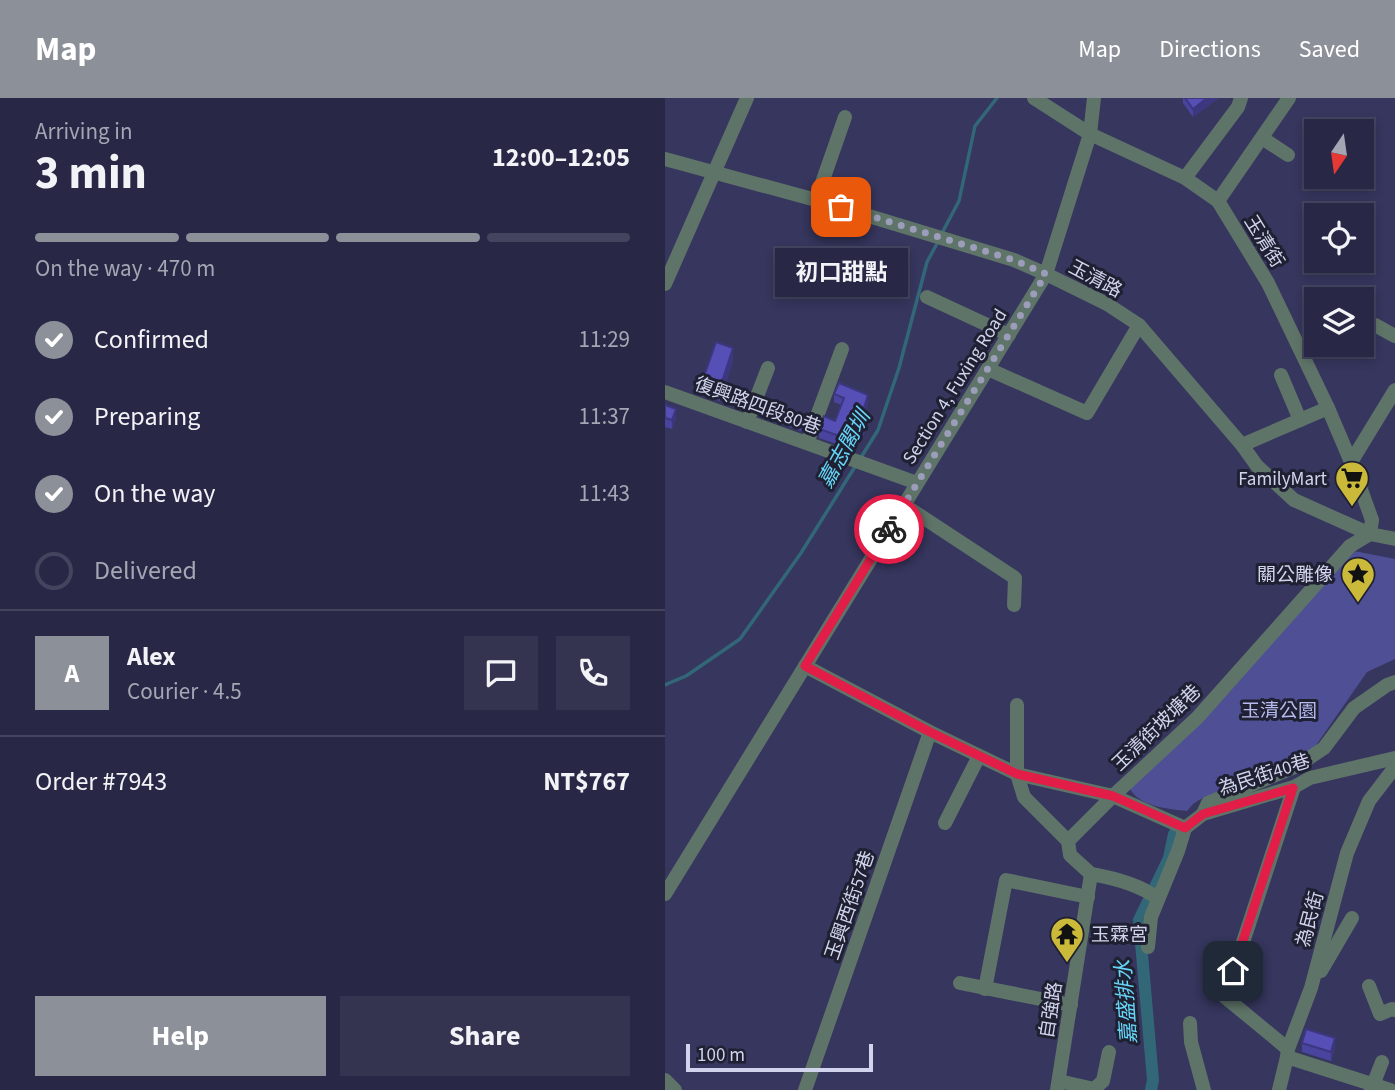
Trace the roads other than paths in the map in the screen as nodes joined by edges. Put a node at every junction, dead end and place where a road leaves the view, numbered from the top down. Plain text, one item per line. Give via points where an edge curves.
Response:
1 (747, 98) edge
2 (1034, 98) edge
3 (1094, 98) edge
4 (1241, 98) edge
5 (1289, 98) edge
6 (845, 117) dead end
7 (1090, 134) junction
8 (1262, 138) junction
9 (1288, 155) dead end
10 (665, 159) edge
11 (714, 173) junction
12 (1185, 178) junction
13 (816, 200) junction
14 (1218, 201) junction
15 (1046, 274) junction
16 (665, 284) edge
17 (927, 297) dead end
18 (1139, 325) junction
19 (1374, 325) dead end
20 (1009, 335) junction
21 (1395, 336) edge
22 (842, 349) dead end
23 (768, 368) dead end
24 (988, 369) junction
25 (1281, 375) dead end
26 (1395, 390) edge
27 (665, 393) edge
28 (1328, 408) junction
29 (1300, 420) junction
30 (747, 422) junction
31 (807, 443) junction
32 (1242, 445) junction
33 (1351, 462) junction
34 (917, 483) junction
35 (904, 506) junction
36 (1370, 534) junction
37 (1395, 539) edge
38 (1014, 605) dead end
39 (805, 666) junction
40 (1395, 682) edge
41 (1017, 705) dead end
42 (930, 732) junction
43 (979, 756) junction
44 (1395, 758) edge
45 (1395, 767) edge
46 (1017, 774) junction
47 (1293, 788) junction
48 (1113, 796) junction
49 (1203, 814) junction
50 (945, 823) dead end
51 (1185, 828) junction
52 (1068, 841) junction
53 (1091, 874) junction
54 (665, 894) edge
55 (1151, 894) junction
56 (1088, 897) junction
57 (1352, 918) dead end
58 (1148, 947) dead end
59 (960, 983) dead end
60 (1369, 986) dead end
61 (1311, 988) junction
62 (985, 989) junction
63 (1071, 1005) junction
64 (1395, 1010) edge
65 (1190, 1023) dead end
66 (1109, 1052) dead end
67 (1288, 1053) junction
68 (1382, 1062) dead end
69 (665, 1080) edge
70 (1372, 1087) edge
71 (1058, 1088) edge
72 (675, 1090) edge
73 (805, 1090) edge
74 (1204, 1090) edge
75 (1279, 1090) edge
76 (1390, 1090) edge

1 - 11 street
2 - 7 street, 玉清街
3 - 7 street, Section 4, Fuxing Road
4 - 12 street
5 - 8 street
6 - 13 street
7 - 12 street, 玉清街
7 - 15 street, Section 4, Fuxing Road
8 - 9 street
8 - 14 street
10 - 11 street, 玉清路
11 - 13 street, 玉清路
11 - 16 street
12 - 14 street, 玉清街
13 - 15 street, 玉清路 via 1014,260
14 - 28 street, 玉清街 via 1268,283
15 - 18 street, 玉清路
15 - 20 street, Section 4, Fuxing Road
17 - 20 street
18 - 24 street via 1087,413
18 - 32 street, 玉清路
19 - 21 street
20 - 24 street, Section 4, Fuxing Road
22 - 31 street
23 - 30 street
24 - 34 street, Section 4, Fuxing Road
25 - 29 street
26 - 33 street
27 - 30 street, 復興路四段80巷
28 - 29 street
28 - 33 street, 玉清街
29 - 32 street
30 - 31 street, 復興路四段80巷
31 - 34 street, 復興路四段80巷
32 - 36 street, 玉清路 via 1257,466 1294,500
33 - 36 street, 玉清街 via 1372,520
34 - 35 street, Section 4, Fuxing Road
35 - 38 street via 1015,578
35 - 39 street, Section 4, Fuxing Road
36 - 37 street, 玉清路
36 - 48 street, 玉清街坡塘巷 via 1350,546 1197,718
39 - 42 street, 玉清街坡塘巷
39 - 54 street, Section 4, Fuxing Road
40 - 49 street via 1354,708 1324,748 1297,766 1208,803
41 - 46 street
42 - 43 street, 玉清街坡塘巷
42 - 73 street, 玉興西街57巷
43 - 46 street, 玉清街坡塘巷
43 - 50 street
44 - 47 street, 為民街40巷 via 1310,778
45 - 61 street, 為民街 via 1369,801 1347,853
46 - 48 street, 玉清街坡塘巷
46 - 52 street via 1024,797
47 - 49 street, 為民街40巷
47 - 67 street via 1225,998
48 - 51 street
48 - 52 street
49 - 51 street, 為民街40巷
51 - 55 street via 1178,851
52 - 53 street via 1070,855
53 - 55 street
53 - 56 street, 自強路
55 - 58 street
56 - 62 street via 1006,880
56 - 63 street, 自強路
57 - 61 street
59 - 62 street
60 - 64 street via 1380,1014
61 - 67 street, 為民街
62 - 63 street
63 - 71 street, 自強路
65 - 74 street
66 - 71 street via 1103,1080 1094,1089
67 - 70 street
67 - 75 street, 為民街
68 - 70 street
69 - 72 street
70 - 76 street

